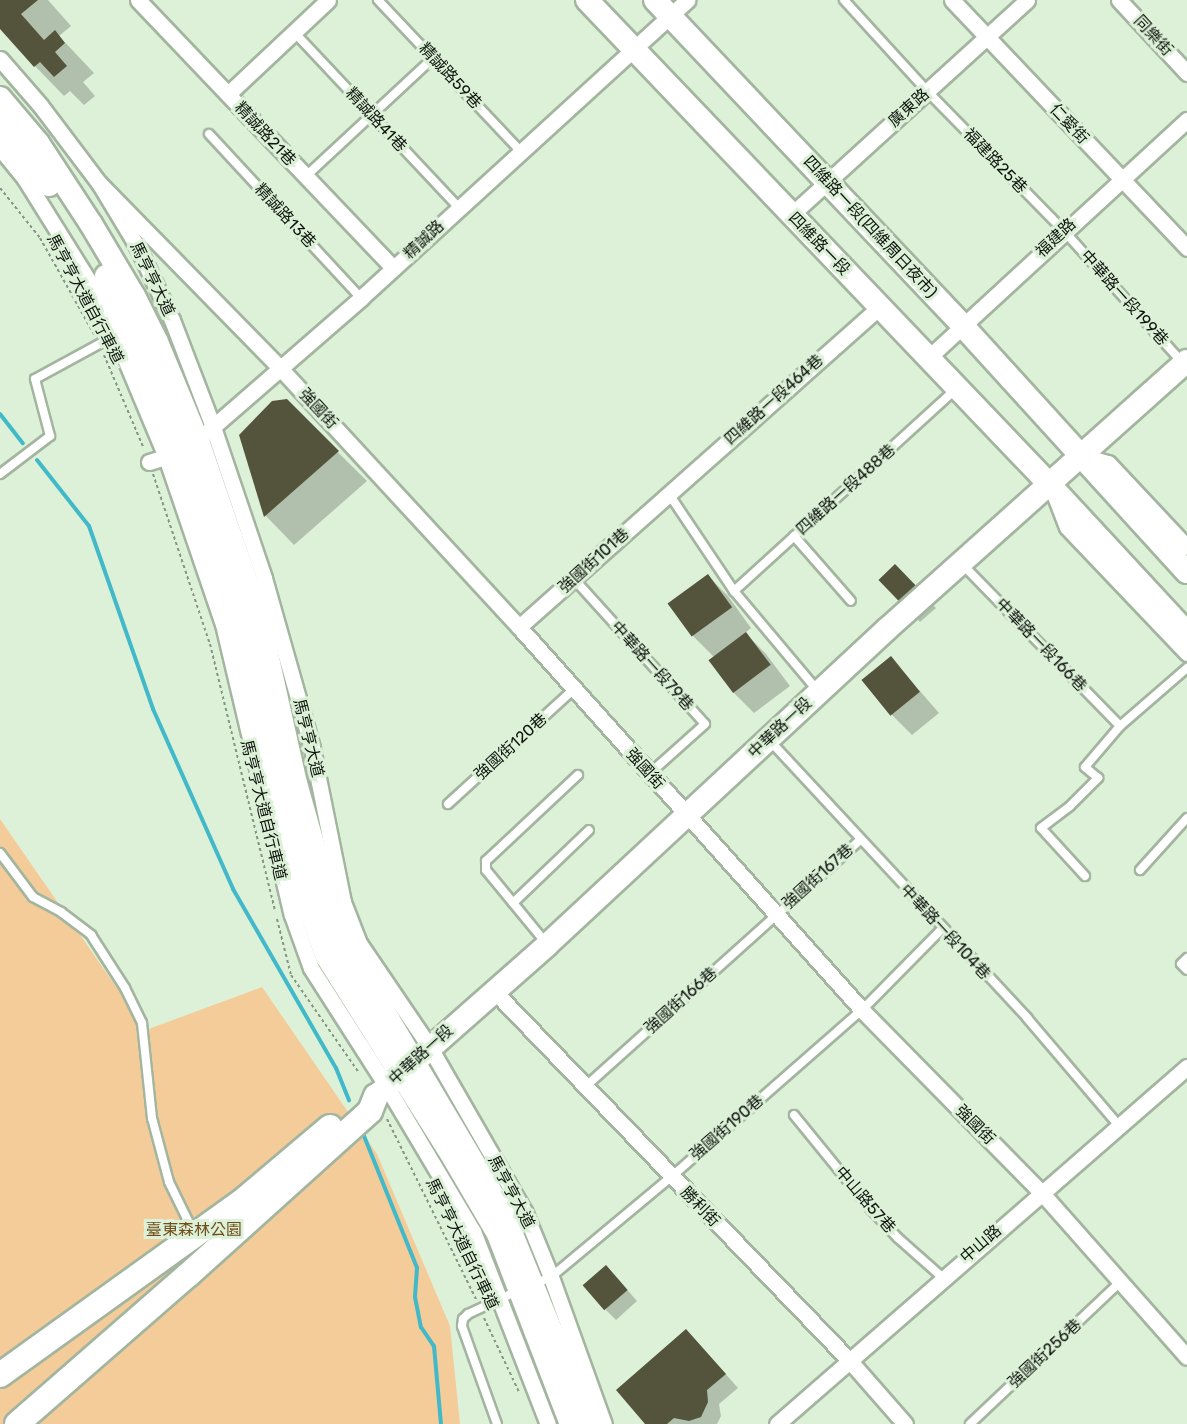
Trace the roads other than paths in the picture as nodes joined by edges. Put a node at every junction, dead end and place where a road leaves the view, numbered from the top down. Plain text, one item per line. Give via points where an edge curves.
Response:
1 (138, 0) edge
2 (328, 0) edge
3 (378, 0) edge
4 (587, 0) edge
5 (687, 0) edge
6 (844, 0) edge
7 (952, 0) edge
8 (1027, 0) edge
9 (1119, 0) edge
10 (663, 8) edge
11 (294, 32) junction
12 (987, 37) junction
13 (634, 48) junction
14 (433, 58) junction
15 (0, 59) edge
16 (1187, 73) edge
17 (927, 91) junction
18 (228, 94) junction
19 (0, 98) edge
20 (372, 115) junction
21 (1187, 120) edge
22 (0, 123) edge
23 (209, 134) dead end
24 (63, 135) junction
25 (0, 148) edge
26 (521, 152) junction
27 (32, 162) junction
28 (305, 177) junction
29 (1121, 178) junction
30 (827, 182) junction
31 (99, 183) junction
32 (459, 208) junction
33 (791, 215) junction
34 (1064, 231) junction
35 (1187, 248) edge
36 (393, 268) junction
37 (361, 298) junction
38 (164, 304) junction
39 (879, 307) junction
40 (962, 325) junction
41 (130, 327) junction
42 (928, 358) junction
43 (1186, 363) edge
44 (281, 369) junction
45 (957, 388) junction
46 (190, 444) junction
47 (1083, 456) junction
48 (149, 462) road end
49 (0, 474) edge
50 (1051, 486) junction
51 (669, 494) junction
52 (795, 536) junction
53 (1187, 547) edge
54 (962, 563) junction
55 (1187, 572) edge
56 (573, 579) junction
57 (735, 591) junction
58 (851, 601) dead end
59 (1178, 608) edge
60 (249, 618) junction
61 (519, 627) junction
62 (1187, 633) edge
63 (1187, 653) edge
64 (1187, 668) edge
65 (574, 689) junction
66 (819, 692) junction
67 (1120, 726) junction
68 (768, 739) junction
69 (649, 774) junction
70 (578, 775) dead end
71 (448, 804) dead end
72 (686, 815) junction
73 (1187, 818) edge
74 (589, 830) dead end
75 (860, 840) junction
76 (0, 853) edge
77 (1140, 870) dead end
78 (1085, 876) dead end
79 (513, 903) junction
80 (319, 909) junction
81 (776, 915) junction
82 (942, 929) junction
83 (547, 945) junction
84 (1187, 958) edge
85 (1187, 970) edge
86 (494, 991) junction
87 (862, 1010) junction
88 (1187, 1067) edge
89 (401, 1073) junction
90 (586, 1086) junction
91 (795, 1116) dead end
92 (1120, 1127) junction
93 (671, 1177) junction
94 (1041, 1192) junction
95 (194, 1233) junction
96 (943, 1278) junction
97 (1119, 1283) junction
98 (526, 1288) junction
99 (1187, 1357) edge
100 (849, 1360) junction
101 (0, 1375) edge
102 (17, 1424) edge
103 (497, 1424) edge
104 (548, 1424) edge
105 (571, 1424) edge
106 (589, 1424) edge
107 (604, 1424) edge
108 (777, 1424) edge
109 (905, 1424) edge
110 (970, 1424) edge

1 - 18 street, 精誠路21巷
2 - 11 street
3 - 14 lane, 精誠路59巷
4 - 13 street, 四維路一段
5 - 10 street, 精誠路
6 - 17 lane, 福建路25巷
7 - 12 street, 仁愛街
8 - 12 street, 廣東路
9 - 16 street, 同樂街
10 - 13 street, 精誠路
10 - 30 street, 四維路一段(四維周日夜市)
11 - 18 street
11 - 20 lane, 精誠路41巷
12 - 17 street, 廣東路
12 - 29 street, 仁愛街
13 - 26 street, 精誠路
13 - 33 street, 四維路一段
14 - 20 lane
14 - 26 lane, 精誠路59巷
15 - 24 street, 馬亨亨大道
17 - 30 street, 廣東路
17 - 34 lane, 福建路25巷
18 - 28 street, 精誠路21巷
19 - 27 street, 馬亨亨大道
20 - 28 lane
20 - 32 lane, 精誠路41巷
21 - 29 street, 福建路
22 - 27 street, 馬亨亨大道
23 - 37 lane, 精誠路13巷
24 - 27 street
24 - 31 street, 馬亨亨大道
25 - 27 street, 馬亨亨大道
26 - 32 street, 精誠路
27 - 41 street, 馬亨亨大道 via 100,299
27 - 41 street, 馬亨亨大道 via 91,224
28 - 36 street, 精誠路21巷
29 - 34 street, 福建路
29 - 35 street, 仁愛街
30 - 33 street, 廣東路
30 - 40 street, 四維路一段(四維周日夜市)
31 - 38 street, 馬亨亨大道
31 - 44 street, 強國街
32 - 36 street, 精誠路
33 - 39 street, 四維路一段
34 - 40 street, 福建路
34 - 43 lane, 中華路一段199巷
36 - 37 street, 精誠路
37 - 44 street, 精誠路
38 - 41 street
38 - 46 street, 馬亨亨大道
39 - 42 street, 四維路一段
39 - 51 street, 四維路一段464巷
40 - 42 street, 福建路
40 - 47 street, 四維路一段(四維周日夜市)
41 - 46 street, 馬亨亨大道
41 - 46 street, 馬亨亨大道
41 - 49 lane via 35,379 50,436
42 - 45 street, 四維路一段
43 - 47 street, 中華路一段
44 - 46 street, 精誠路
44 - 61 street, 強國街
45 - 50 street, 四維路一段
45 - 52 lane, 四維路一段488巷
46 - 48 street, 精誠路
46 - 60 street, 馬亨亨大道
46 - 60 street, 馬亨亨大道
47 - 50 street, 中華路一段
47 - 53 street via 1108,464
47 - 55 street
50 - 54 street, 中華路一段
50 - 59 street, 四維路一段
50 - 63 street, 四維路一段 via 1067,527
51 - 56 street, 強國街101巷
51 - 57 lane
52 - 57 lane, 四維路一段488巷
52 - 58 lane
54 - 66 street, 中華路一段
54 - 67 lane, 中華路一段166巷
56 - 61 street, 強國街101巷
56 - 69 lane, 中華路一段79巷 via 705,724
57 - 66 lane
59 - 62 street, 四維路一段
60 - 80 street, 馬亨亨大道
60 - 80 street, 馬亨亨大道 via 297,783
61 - 65 street, 強國街
64 - 67 lane
65 - 69 street, 強國街
65 - 71 lane, 強國街120巷
66 - 68 street, 中華路一段
67 - 78 lane via 1085,767 1098,778 1041,828
68 - 72 street, 中華路一段
68 - 75 lane, 中華路一段104巷
69 - 72 street, 強國街
70 - 79 lane via 486,861 486,870
72 - 81 street, 強國街
72 - 83 street, 中華路一段
73 - 77 lane
74 - 79 lane
75 - 81 lane, 強國街167巷
75 - 82 lane, 中華路一段104巷
76 - 95 lane via 33,897 91,935 125,988 142,1023 152,1118 169,1182
79 - 83 lane
80 - 89 street, 馬亨亨大道 via 327,957
80 - 89 street, 馬亨亨大道 via 358,943
81 - 87 street, 強國街
81 - 90 lane, 強國街166巷
82 - 87 lane, 強國街190巷
82 - 92 lane, 中華路一段104巷 via 1027,1018
83 - 86 street, 中華路一段
84 - 85 lane via 1181,964
86 - 89 street, 中華路一段
86 - 90 street, 勝利街
87 - 93 lane, 強國街190巷
87 - 94 street, 強國街
88 - 92 street, 中山路
89 - 95 main road via 359,1101 246,1198
89 - 98 street, 馬亨亨大道
89 - 98 street, 馬亨亨大道 via 525,1213
89 - 102 main road via 370,1112
90 - 93 street, 勝利街
91 - 96 lane, 中山路57巷 via 869,1207
92 - 94 street, 中山路
93 - 98 lane, 強國街190巷
93 - 100 street, 勝利街
94 - 96 street, 中山路
94 - 97 street, 強國街
95 - 101 main road
96 - 100 street, 中山路
97 - 99 street, 強國街
97 - 110 lane, 強國街256巷
98 - 103 lane, 強國街190巷 via 468,1314 463,1320
98 - 104 street, 馬亨亨大道
98 - 105 street, 馬亨亨大道
98 - 106 street, 馬亨亨大道
98 - 107 street, 馬亨亨大道
100 - 108 street, 中山路
100 - 109 street, 勝利街

